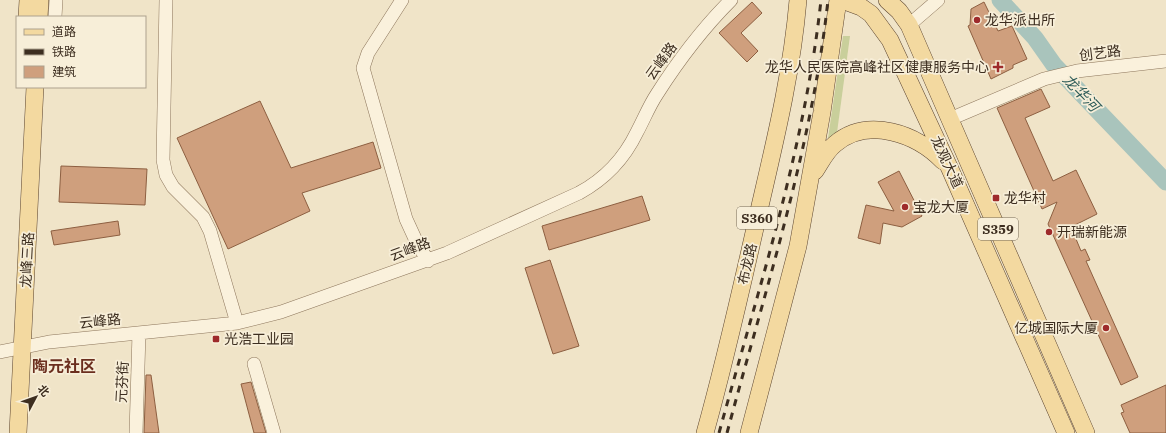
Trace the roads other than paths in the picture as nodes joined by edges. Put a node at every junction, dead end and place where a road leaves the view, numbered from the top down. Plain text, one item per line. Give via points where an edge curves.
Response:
1 (28, 0) edge
2 (40, 0) edge
3 (56, 0) edge
4 (166, 0) edge
5 (402, 0) edge
6 (731, 0) edge
7 (798, 0) edge
8 (838, 0) edge
9 (842, 0) edge
10 (887, 0) edge
11 (898, 0) edge
12 (938, 0) edge
13 (27, 16) edge
14 (39, 16) edge
15 (55, 16) edge
16 (909, 25) junction
17 (1166, 61) edge
18 (24, 88) edge
19 (35, 88) edge
20 (950, 119) junction
21 (950, 169) junction
22 (812, 176) junction
23 (24, 211) junction
24 (428, 260) junction
25 (236, 323) junction
26 (140, 333) junction
27 (11, 349) edge
28 (254, 364) dead end
29 (7, 433) edge
30 (18, 433) edge
31 (136, 433) edge
32 (274, 433) edge
33 (705, 433) edge
34 (749, 433) edge
35 (1066, 433) edge
36 (1086, 433) edge

1 - 13 main road
2 - 14 main road
3 - 15 street
4 - 25 street via 166,176 173,187 203,217 210,231
5 - 24 street via 368,52 363,68 406,219
6 - 24 street, 云峰路 via 708,25 656,94 627,150 605,175 579,193
7 - 33 main road, 布龙路 / S360 via 792,63 726,358
8 - 22 main road
9 - 21 main road, 龙观大道 / S359 via 871,14 886,33
10 - 16 main road, 龙观大道 / S359
11 - 16 main road
12 - 16 street
16 - 20 main road, 龙观大道 / S359
17 - 20 street, 创艺路 via 1077,71 1044,79
18 - 23 main road, 龙峰三路
19 - 23 main road, 龙峰三路
20 - 36 main road, 龙观大道 / S359
21 - 22 main road via 932,150 915,139 876,130 850,135 835,144
21 - 35 main road, 龙观大道 / S359
22 - 34 main road via 798,246
23 - 27 main road, 龙峰三路
24 - 25 street, 云峰路 via 281,312
25 - 26 street, 云峰路
26 - 27 street, 云峰路 via 49,342
26 - 31 street, 元芬街
27 - 29 main road, 龙峰三路
27 - 30 main road, 龙峰三路
28 - 32 street

